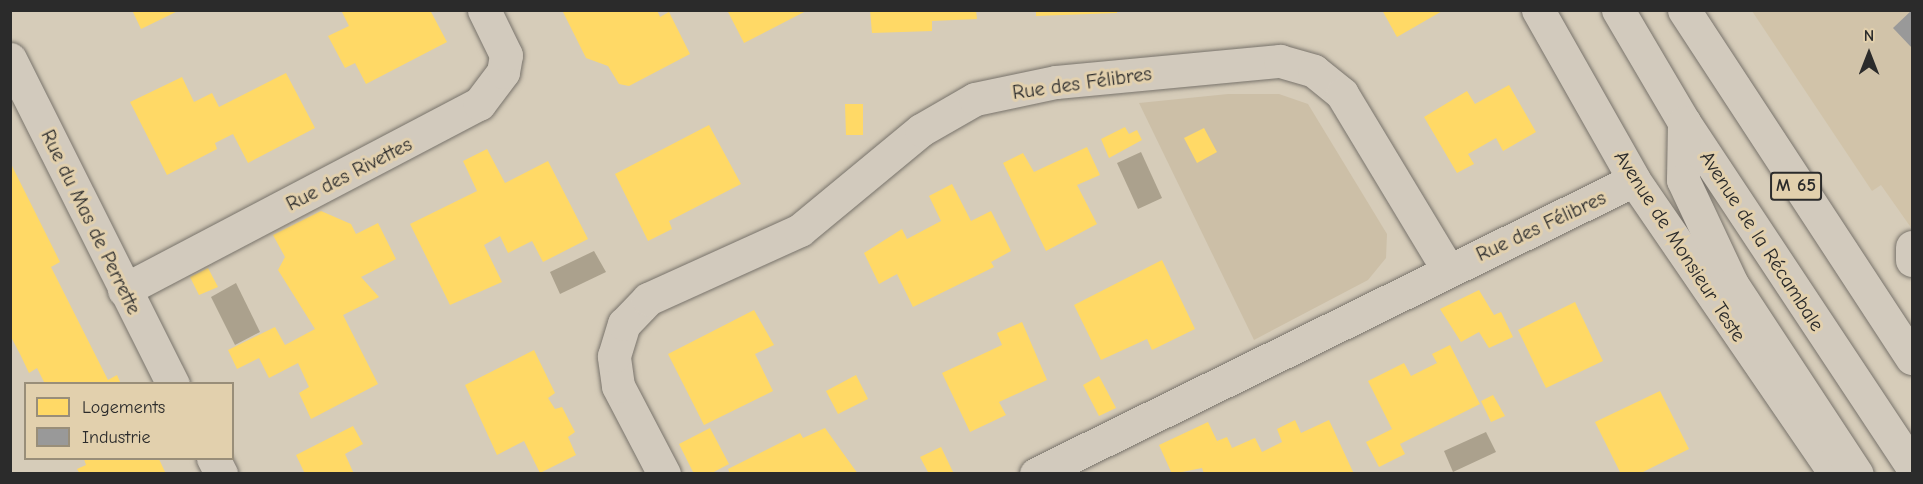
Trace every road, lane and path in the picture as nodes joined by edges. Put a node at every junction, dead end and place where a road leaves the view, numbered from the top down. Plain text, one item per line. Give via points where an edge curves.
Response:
1 (484, 10) edge
2 (1538, 10) edge
3 (1618, 10) edge
4 (1684, 10) edge
5 (10, 59) edge
6 (1684, 122) junction
7 (1634, 180) junction
8 (1912, 247) edge
9 (1912, 260) edge
10 (1448, 270) junction
11 (123, 290) junction
12 (1912, 358) edge
13 (172, 382) edge
14 (214, 460) edge
15 (1912, 467) edge
16 (221, 474) edge
17 (664, 474) edge
18 (1036, 474) edge
19 (1835, 474) edge
20 (1857, 474) edge

1 - 11 street, Rue des Rivettes via 506,55 503,72 479,104
2 - 7 street, Avenue de Monsieur Teste
3 - 6 street, Avenue de la Récambale / M 65
4 - 12 street, M 65
5 - 11 street, Rue du Mas de Perrette
6 - 15 street, Avenue de la Récambale / M 65
6 - 20 street via 1683,180 1732,284
7 - 10 street, Rue des Félibres
7 - 19 street, Avenue de Monsieur Teste
8 - 9 street
10 - 17 street, Rue des Félibres via 1342,94 1314,71 1280,61 1056,82 975,99 921,130 800,230 648,299 624,324 614,356 618,386
10 - 18 street, Rue des Félibres
11 - 13 street, Rue du Mas de Perrette
14 - 16 street

